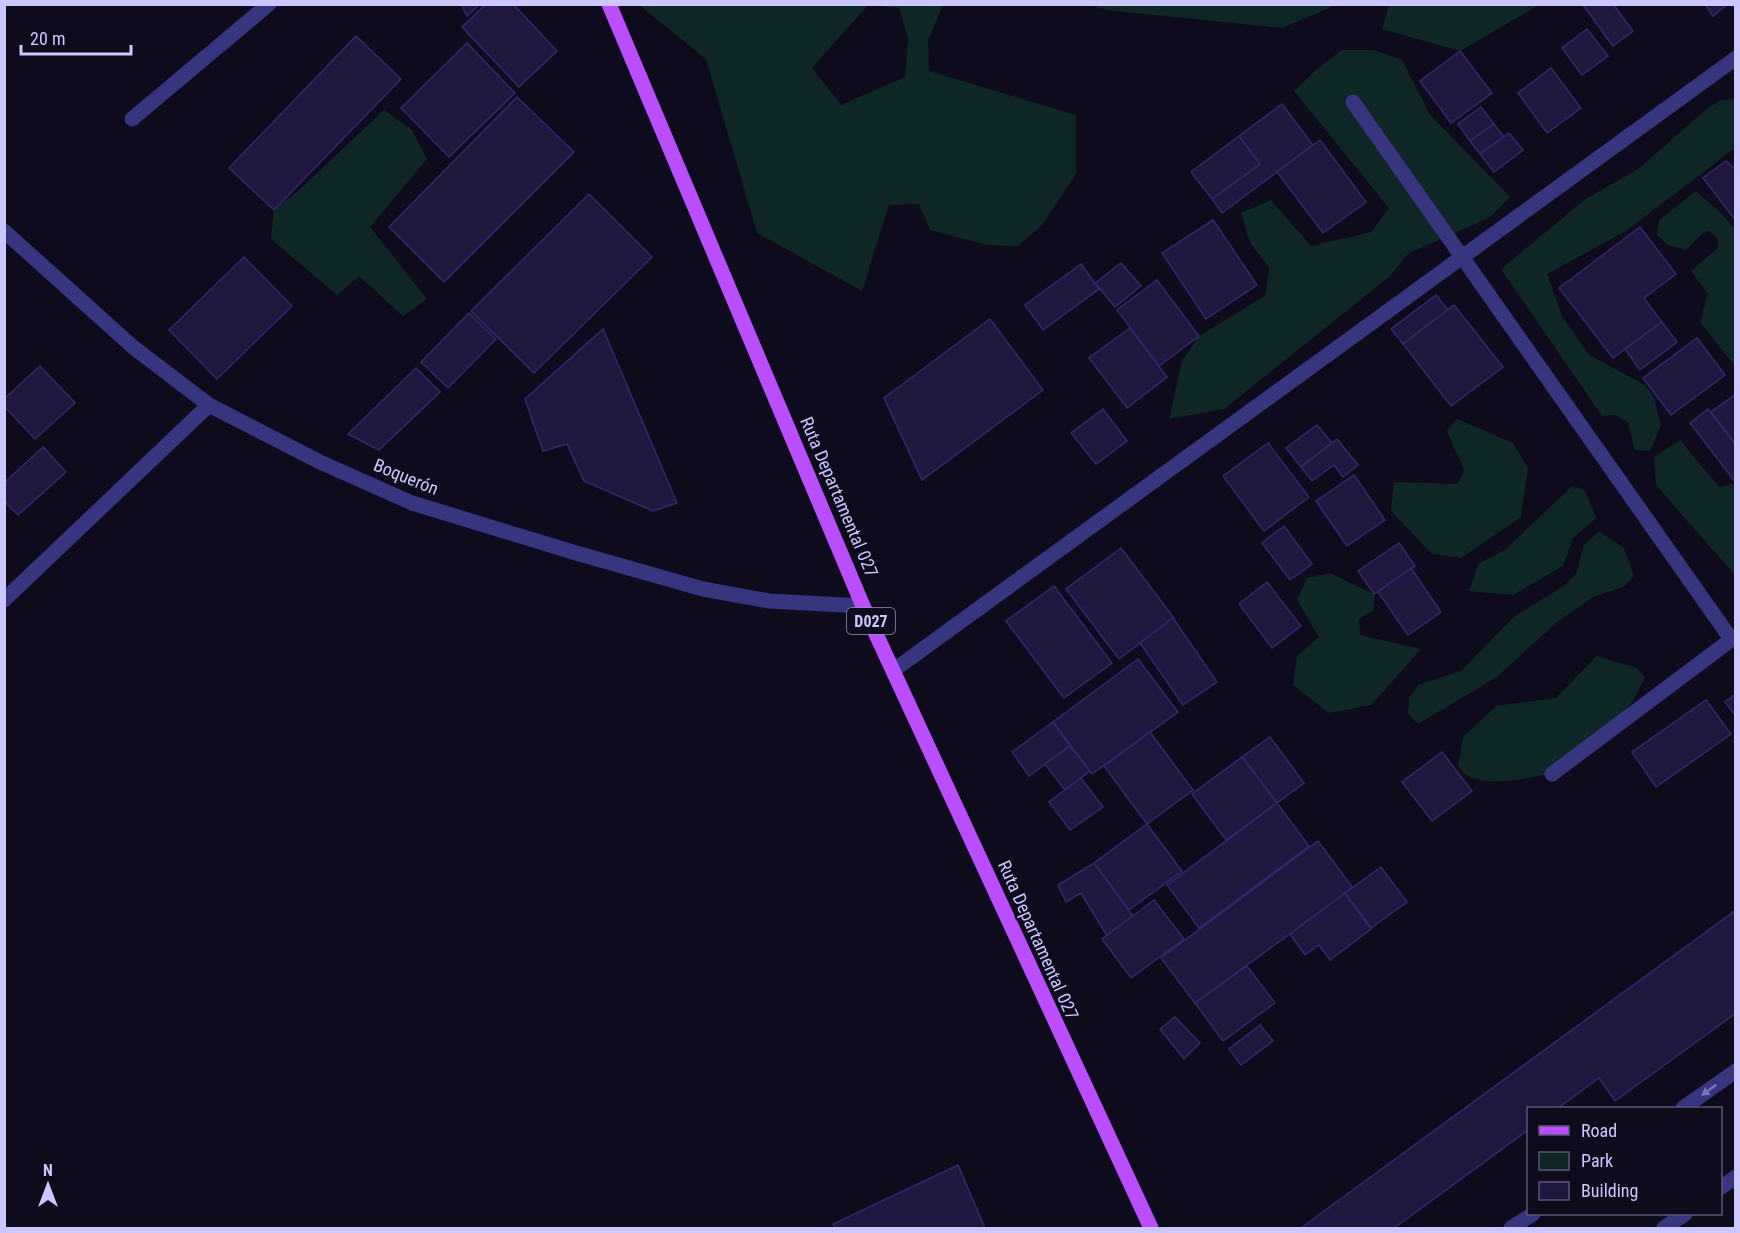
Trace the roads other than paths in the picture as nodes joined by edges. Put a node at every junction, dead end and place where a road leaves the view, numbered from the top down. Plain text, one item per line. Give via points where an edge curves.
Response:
1 (270, 4) edge
2 (609, 4) edge
3 (1736, 58) edge
4 (1353, 102) dead end
5 (132, 119) dead end
6 (4, 231) edge
7 (1462, 255) junction
8 (209, 405) junction
9 (4, 600) edge
10 (863, 606) junction
11 (1733, 638) edge
12 (894, 670) junction
13 (1552, 774) dead end
14 (1736, 1071) edge
15 (1684, 1107) edge
16 (1736, 1177) edge
17 (1722, 1187) edge
18 (1531, 1215) edge
19 (1681, 1218) edge
20 (1150, 1228) edge
21 (1511, 1228) edge
22 (1664, 1228) edge

1 - 5 street
2 - 10 main road, Ruta Departamental 027 / D027
3 - 7 street
4 - 7 street
6 - 8 street, Boquerón via 133,347
7 - 11 street
7 - 12 street
8 - 9 street
8 - 10 street, Boquerón via 320,462 444,513 703,589 769,601
10 - 12 main road, Ruta Departamental 027 / D027
11 - 13 street
12 - 20 main road, Ruta Departamental 027 / D027
14 -> 15 street
16 - 17 street
18 - 21 street
19 - 22 street

